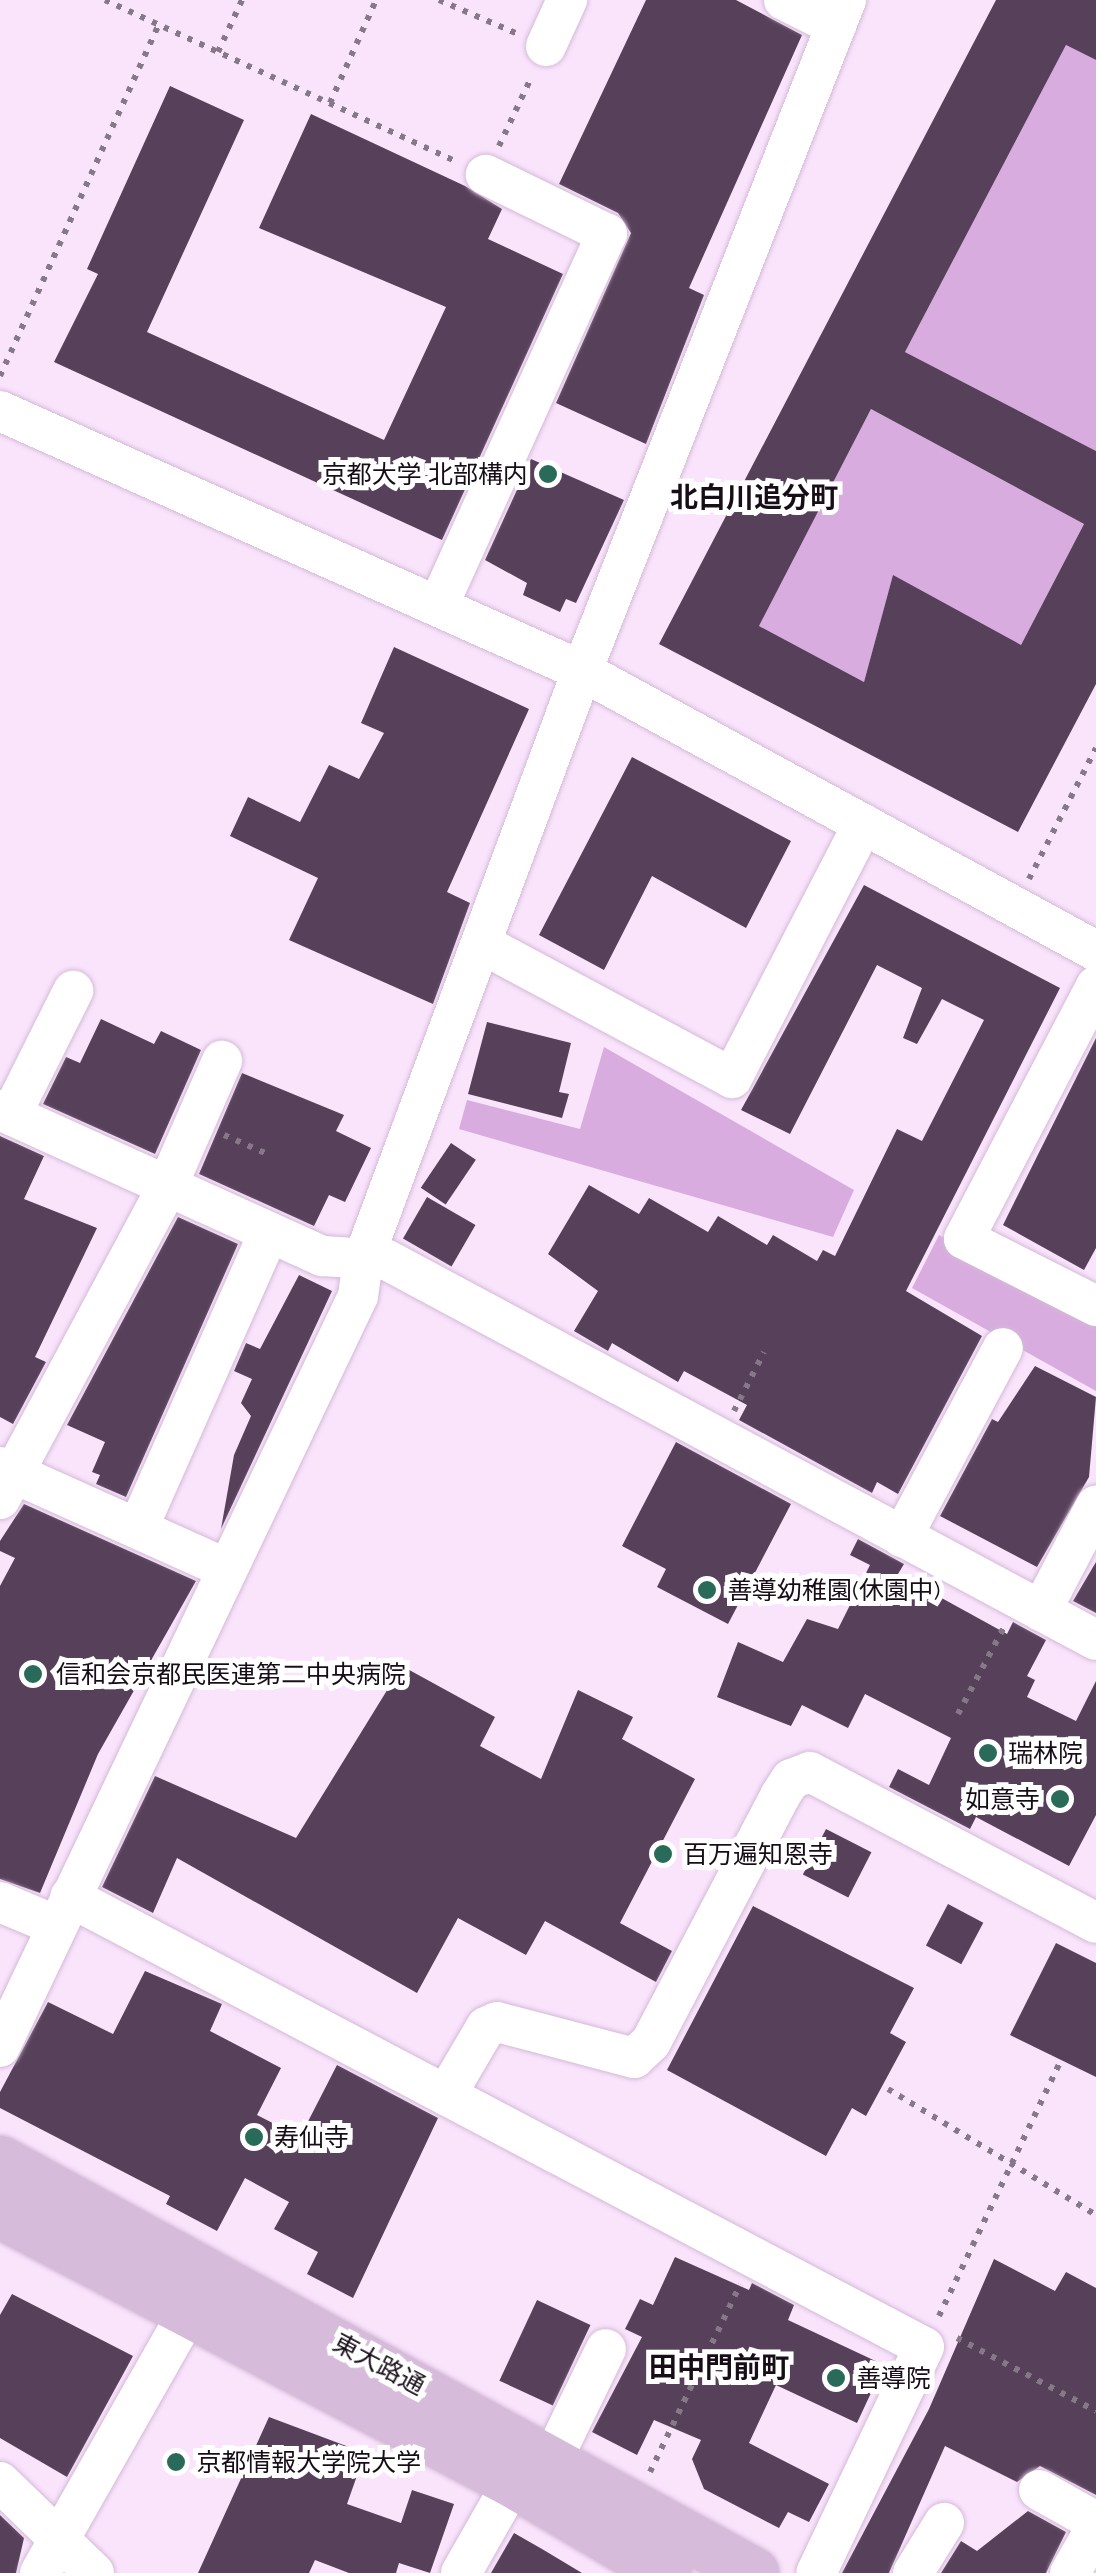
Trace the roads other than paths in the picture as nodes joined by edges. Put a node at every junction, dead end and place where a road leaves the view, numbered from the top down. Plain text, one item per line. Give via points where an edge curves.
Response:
1 (567, 0) edge
2 (784, 0) edge
3 (841, 13) edge
4 (546, 46) road end
5 (486, 175) road end
6 (0, 410) edge
7 (438, 606) junction
8 (582, 671) junction
9 (862, 824) junction
10 (486, 946) junction
11 (1096, 951) edge
12 (1096, 986) edge
13 (74, 990) dead end
14 (222, 1060) dead end
15 (5, 1112) edge
16 (166, 1189) junction
17 (269, 1232) junction
18 (363, 1260) junction
19 (1096, 1306) edge
20 (1003, 1348) dead end
21 (5, 1480) edge
22 (1096, 1506) edge
23 (138, 1528) junction
24 (902, 1537) junction
25 (224, 1567) junction
26 (1030, 1605) junction
27 (1096, 1640) edge
28 (0, 1902) edge
29 (63, 1911) junction
30 (1096, 1922) edge
31 (0, 2047) edge
32 (446, 2096) junction
33 (0, 2161) edge
34 (0, 2213) edge
35 (188, 2313) junction
36 (606, 2349) dead end
37 (533, 2462) junction
38 (0, 2482) edge
39 (1038, 2490) dead end
40 (944, 2523) dead end
41 (1096, 2525) edge
42 (51, 2558) edge
43 (94, 2573) edge
44 (461, 2573) edge
45 (666, 2573) edge
46 (754, 2573) edge
47 (816, 2573) edge
48 (913, 2573) edge
49 (1070, 2573) edge

1 - 4 street
2 - 3 street
3 - 8 street
5 - 7 street via 607,234
6 - 7 street
7 - 8 street
8 - 9 street
8 - 10 street
9 - 10 street via 732,1078
9 - 11 street
10 - 18 street
12 - 19 street via 964,1238
13 - 15 street
14 - 16 street
15 - 16 street
16 - 17 street
16 - 21 street
17 - 18 street via 322,1256
17 - 23 street
18 - 24 street via 387,1260
18 - 25 street via 358,1296
20 - 24 street
21 - 23 street
22 - 26 street
23 - 25 street
24 - 26 street
25 - 29 street
26 - 27 street
28 - 29 street
29 - 31 street
29 - 32 street
30 - 32 street via 810,1772 791,1779 780,1796 651,2042 634,2058 497,2022 486,2027
32 - 47 street via 754,2258 929,2336
33 - 37 main road, 東大路通
34 - 35 main road, 東大路通
35 - 37 main road, 東大路通
35 - 42 street
36 - 37 street
37 - 44 street
37 - 45 main road, 東大路通
37 - 46 main road, 東大路通 via 635,2505
38 - 42 street
39 - 41 street
40 - 48 street
41 - 49 street
42 - 43 street

